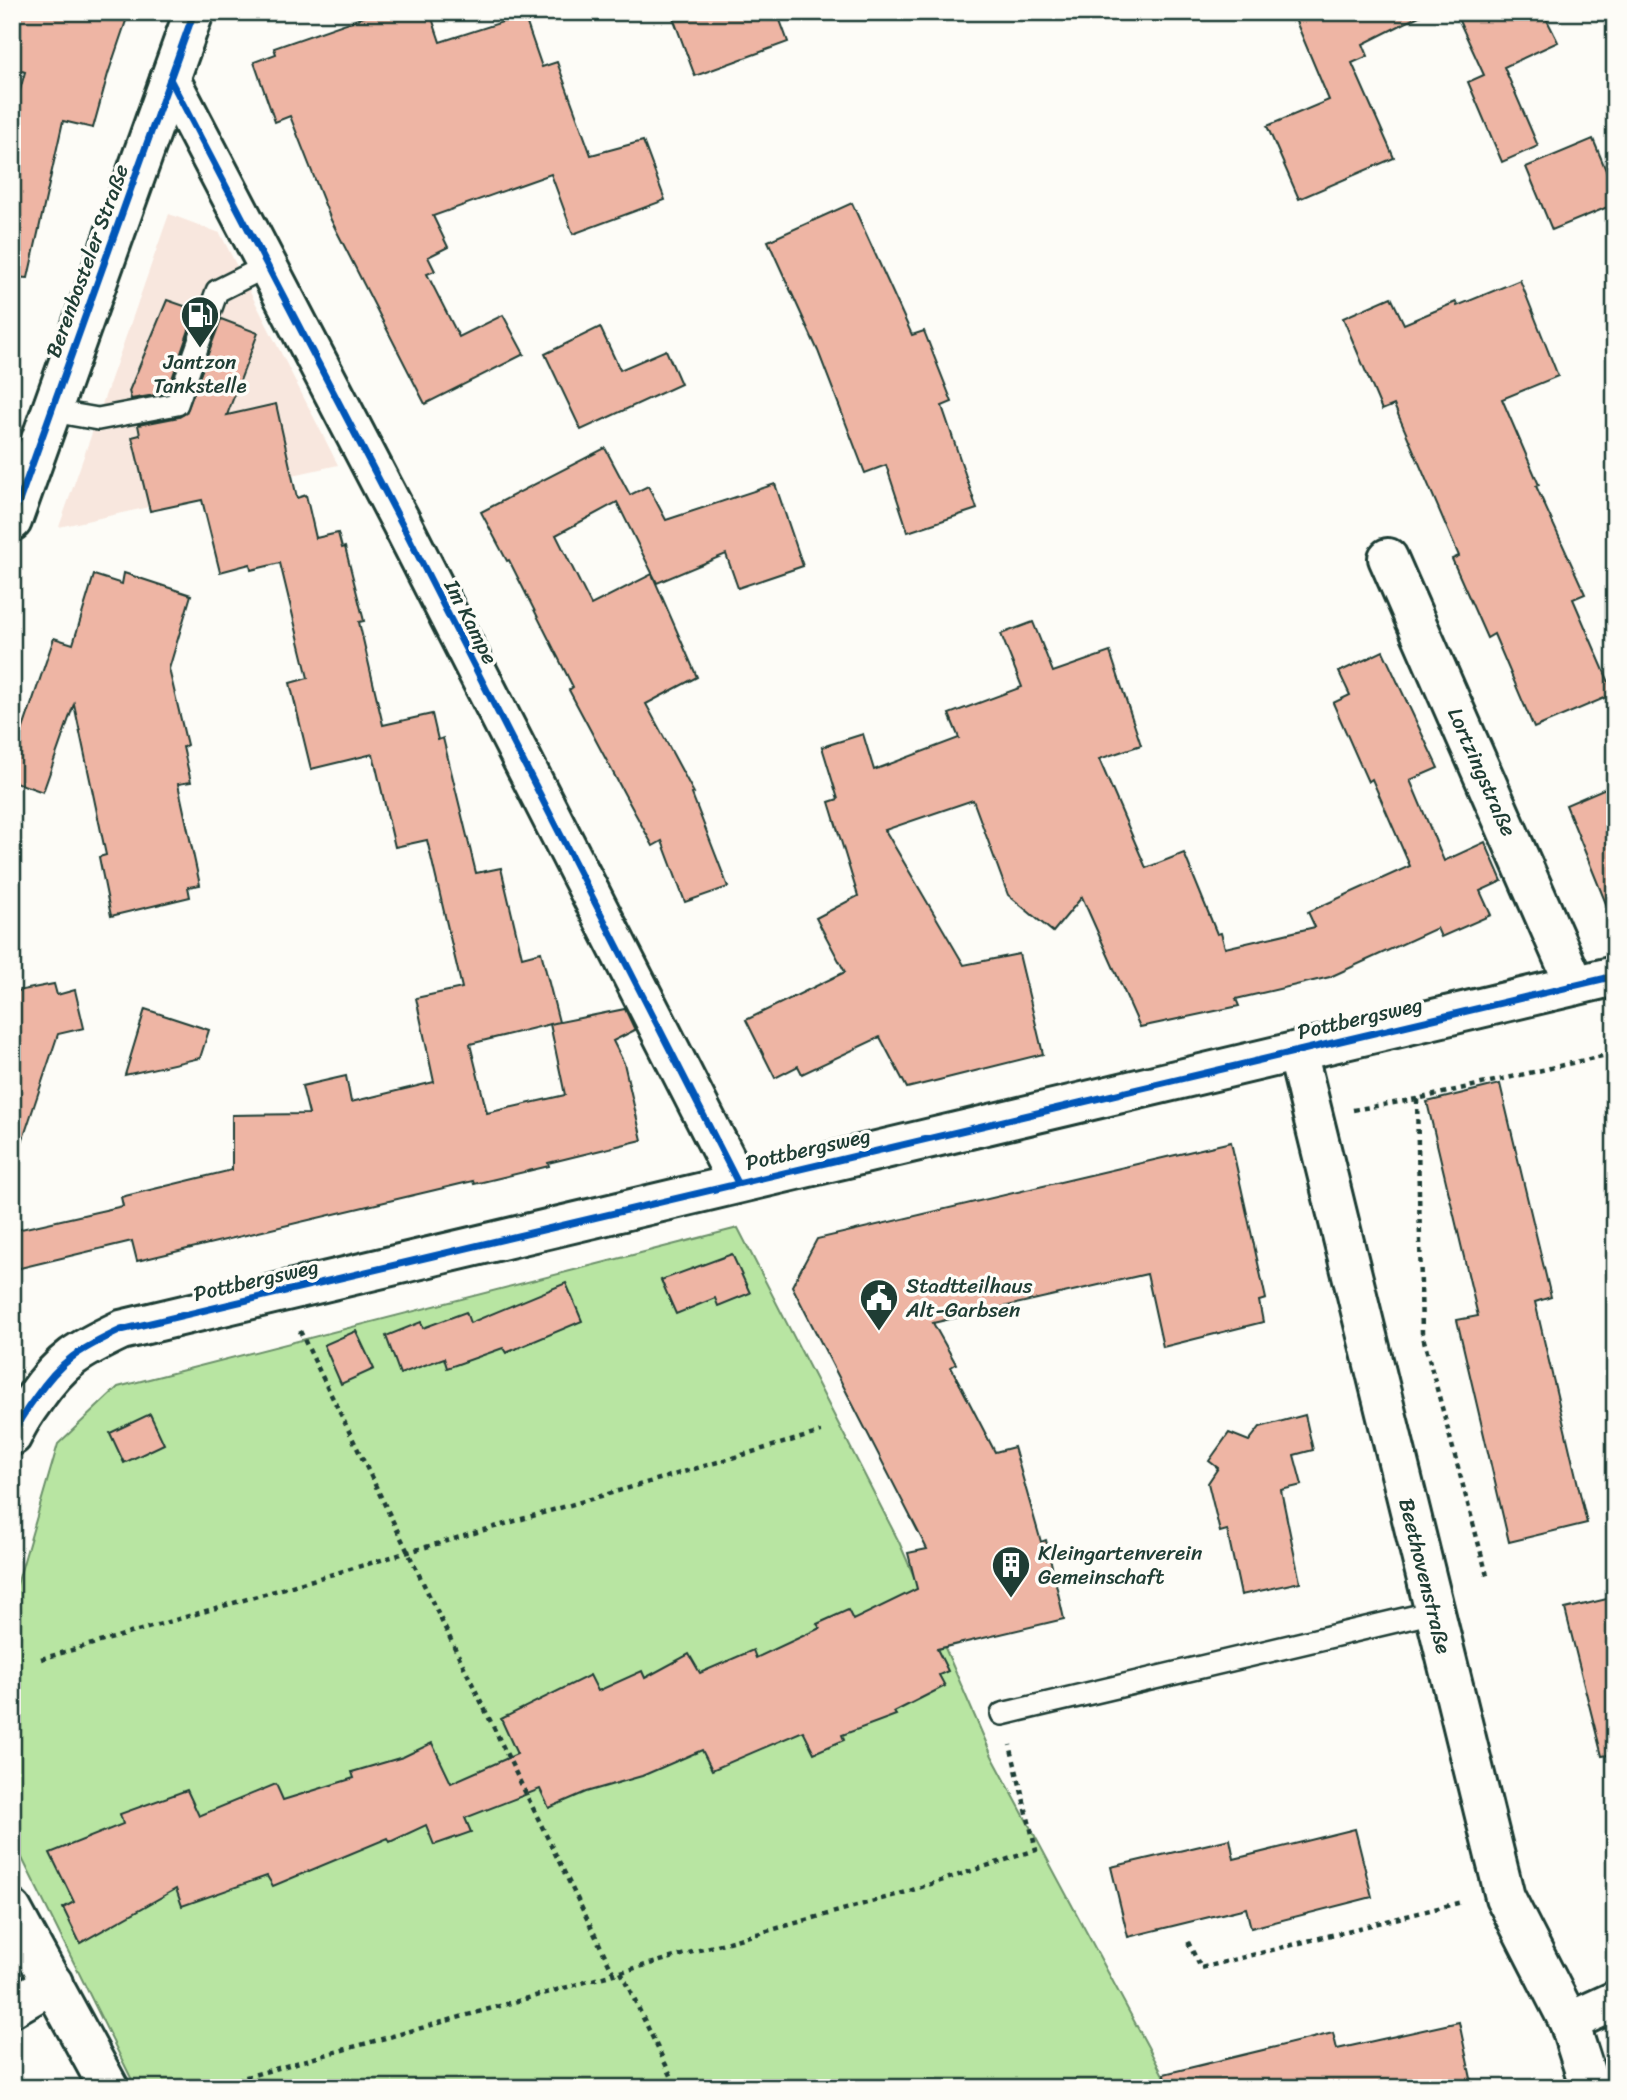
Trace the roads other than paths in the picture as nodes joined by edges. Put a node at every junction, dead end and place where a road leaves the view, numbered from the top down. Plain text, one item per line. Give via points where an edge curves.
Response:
1 (194, 12) edge
2 (170, 79) junction
3 (267, 266) junction
4 (52, 411) junction
5 (20, 477) edge
6 (12, 521) edge
7 (1388, 558) dead end
8 (1615, 976) edge
9 (1575, 985) junction
10 (1297, 1051) junction
11 (738, 1183) junction
12 (12, 1436) edge
13 (1434, 1612) junction
14 (1002, 1714) road end
15 (12, 1910) edge
16 (54, 1983) junction
17 (1615, 2001) edge
18 (12, 2007) edge
19 (1569, 2022) junction
20 (109, 2088) edge
21 (1590, 2088) edge

1 - 2 street, Berenbosteler Straße
2 - 3 street, Im Kampe
2 - 4 street, Berenbosteler Straße
3 - 4 lane via 217,291 177,404 99,419
3 - 11 street, Im Kampe
4 - 5 street, Berenbosteler Straße
5 - 6 street, Berenbosteler Straße
7 - 9 street, Lortzingstraße
8 - 9 street, Pottbergsweg
9 - 10 street, Pottbergsweg
10 - 11 street, Pottbergsweg
10 - 13 street, Beethovenstraße
11 - 12 street, Pottbergsweg via 121,1331 83,1348 53,1371
13 - 14 lane
13 - 19 street, Beethovenstraße via 1504,1891
15 - 16 street
16 - 18 street
16 - 20 street
17 - 19 street
19 - 21 street, Beethovenstraße

